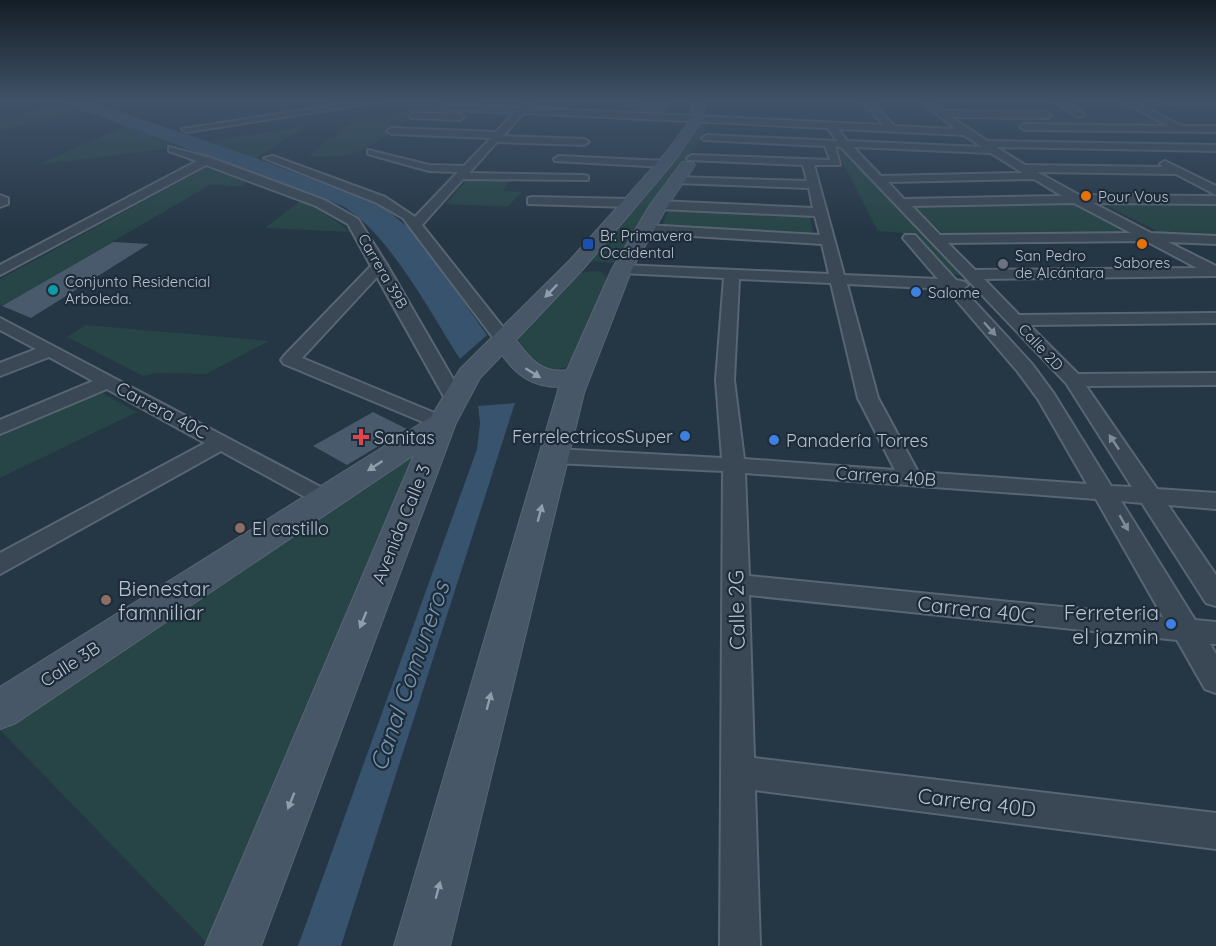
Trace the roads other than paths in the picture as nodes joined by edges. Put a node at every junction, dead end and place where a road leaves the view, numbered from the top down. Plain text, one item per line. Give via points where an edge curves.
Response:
1 (489, 145) edge
2 (662, 145) edge
3 (739, 145) edge
4 (806, 145) edge
5 (830, 145) edge
6 (845, 145) edge
7 (872, 145) edge
8 (985, 145) edge
9 (1045, 145) edge
10 (1055, 145) edge
11 (916, 147) junction
12 (988, 147) junction
13 (1136, 147) junction
14 (1216, 148) edge
15 (173, 149) dead end
16 (372, 152) dead end
17 (682, 157) edge
18 (269, 158) dead end
19 (559, 159) dead end
20 (207, 160) junction
21 (808, 162) junction
22 (1020, 168) junction
23 (1177, 171) junction
24 (464, 173) junction
25 (1034, 176) junction
26 (584, 178) dead end
27 (926, 178) junction
28 (955, 178) junction
29 (879, 179) junction
30 (814, 185) junction
31 (1216, 191) edge
32 (439, 199) junction
33 (1075, 199) junction
34 (1216, 200) edge
35 (532, 201) dead end
36 (957, 202) junction
37 (902, 203) junction
38 (394, 206) junction
39 (821, 212) junction
40 (416, 224) junction
41 (1149, 237) junction
42 (910, 238) dead end
43 (1003, 238) junction
44 (936, 239) junction
45 (828, 240) junction
46 (1216, 240) edge
47 (577, 264) junction
48 (380, 265) junction
49 (622, 269) junction
50 (0, 271) edge
51 (1216, 272) edge
52 (1048, 274) junction
53 (732, 275) junction
54 (837, 280) junction
55 (967, 282) junction
56 (1216, 318) edge
57 (1017, 320) junction
58 (0, 323) edge
59 (495, 328) junction
60 (50, 350) junction
61 (0, 370) edge
62 (575, 377) junction
63 (1073, 380) junction
64 (108, 381) junction
65 (1214, 381) edge
66 (448, 410) junction
67 (0, 428) edge
68 (222, 442) junction
69 (555, 456) junction
70 (734, 465) junction
71 (910, 478) junction
72 (1106, 493) junction
73 (1150, 496) junction
74 (324, 498) junction
75 (1216, 501) edge
76 (0, 565) edge
77 (735, 584) junction
78 (1216, 596) edge
79 (1187, 630) junction
80 (1216, 633) edge
81 (1216, 680) edge
82 (0, 710) edge
83 (738, 772) junction
84 (1216, 831) edge
85 (233, 946) edge
86 (422, 946) edge
87 (740, 946) edge

1 - 24 street
2 - 17 street
3 - 17 street
4 - 17 street
5 - 21 street via 836,163
6 - 29 street, Calle 2D
7 - 11 street
8 - 12 street
9 - 12 street
10 - 13 street
11 - 12 street
11 - 28 street
12 - 22 street
13 - 14 street
13 - 23 street
15 - 20 street, Carrera 39B
16 - 24 street
17 - 19 street
17 - 21 street
17 - 30 street
17 - 35 street
17 - 39 street
17 - 45 street
17 - 47 main road, Avenida Calle 3
17 - 49 main road
18 - 38 street
20 - 48 street, Carrera 39B via 348,217
20 - 50 street
21 - 30 street
22 - 23 street
22 - 25 street
23 - 31 street
24 - 26 street
24 - 32 street
25 - 28 street
25 - 33 street
27 - 28 street
27 - 29 street
27 - 36 street
29 - 37 street, Calle 2D
30 - 39 street
32 - 38 street via 416,206
32 - 40 street
33 - 34 street
33 - 36 street
33 - 41 street
36 - 37 street
37 - 44 street, Calle 2D
38 - 40 street
39 - 45 street
40 - 59 street
41 - 43 street
41 - 46 street
41 - 51 street
42 - 55 street
43 - 44 street
43 - 52 street
44 - 55 street, Calle 2D
45 - 54 street
47 - 49 main road
47 -> 59 main road, Avenida Calle 3 via 527,315
48 - 66 street, Carrera 39B
48 - 66 street via 290,360
49 - 53 street
49 - 62 main road
51 - 52 street
52 - 55 street
53 - 54 street
53 - 70 street, Calle 2G via 725,380
54 - 55 street
54 - 71 street via 868,398
55 - 57 street, Calle 2D
55 -> 72 street, Calle 2D
56 - 57 street
57 - 63 street, Calle 2D
58 - 60 street, Carrera 40C
59 -> 62 main road via 520,363 538,378
59 - 66 main road, Avenida Calle 3
60 - 61 street
60 - 64 street, Carrera 40C
62 - 69 main road
63 - 65 street
73 -> 63 street, Calle 2D
64 - 67 street
64 - 68 street, Carrera 40C
66 -> 74 main road, Calle 3B
66 -> 85 main road, Avenida Calle 3
68 - 74 street, Carrera 40C
68 - 76 street
69 - 70 street, Carrera 40B
86 -> 69 main road
70 - 71 street, Carrera 40B
70 - 77 street, Calle 2G
71 - 72 street, Carrera 40B
72 - 73 street, Carrera 40B
72 -> 79 street, Calle 2D
73 - 75 street, Carrera 40B
73 - 78 street, Calle 2D
74 - 82 main road, Calle 3B
77 - 79 street, Carrera 40C
77 - 83 street, Calle 2G
79 - 80 street, Carrera 40C
79 - 81 street, Calle 2D
83 - 84 street, Carrera 40D
83 - 87 street, Calle 2G

